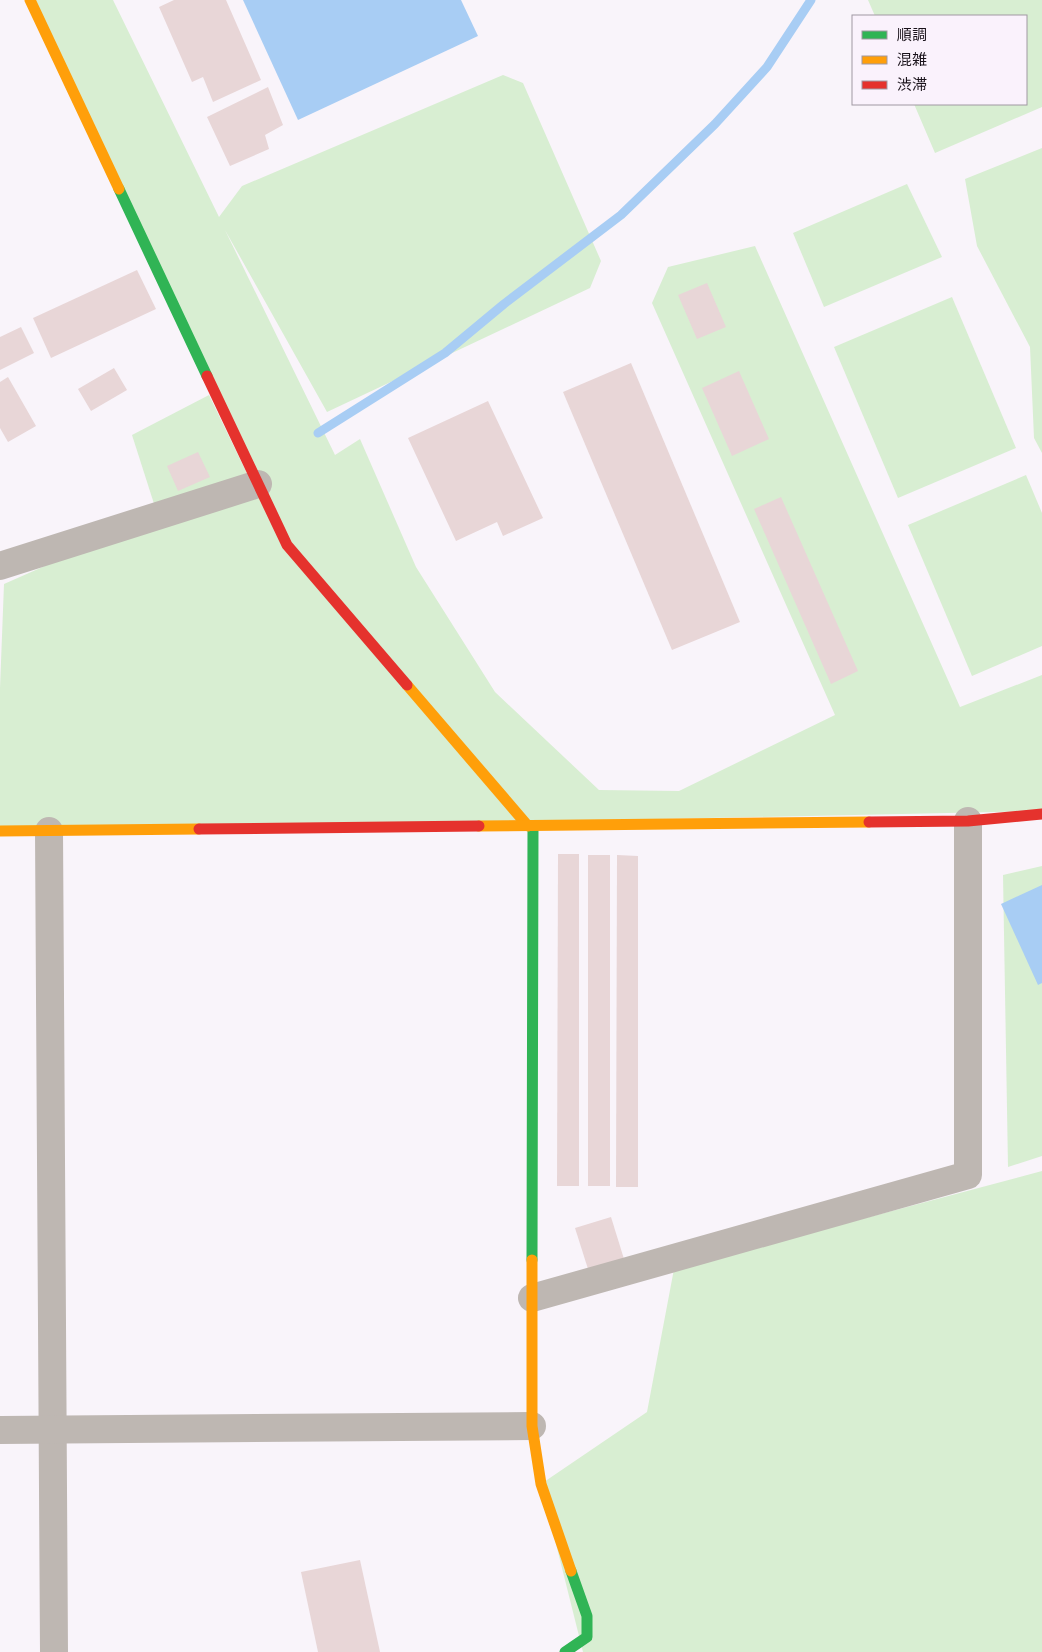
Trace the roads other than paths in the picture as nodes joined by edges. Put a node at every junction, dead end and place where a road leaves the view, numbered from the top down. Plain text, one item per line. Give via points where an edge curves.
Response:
1 (30, 0) edge
2 (258, 484) junction
3 (0, 566) edge
4 (1042, 814) edge
5 (968, 821) junction
6 (531, 826) junction
7 (0, 831) edge
8 (49, 831) junction
9 (532, 1298) junction
10 (532, 1426) junction
11 (0, 1430) edge
12 (52, 1430) junction
13 (54, 1652) edge
14 (565, 1652) edge

1 - 2 street
2 - 3 street
2 - 6 street via 287,545
4 - 5 street
5 - 6 street
5 - 9 street via 968,1174
6 - 8 street
6 - 9 street
7 - 8 street
8 - 12 street
9 - 10 street
10 - 12 street
10 - 14 street via 541,1484 587,1616 587,1637
11 - 12 street
12 - 13 street

